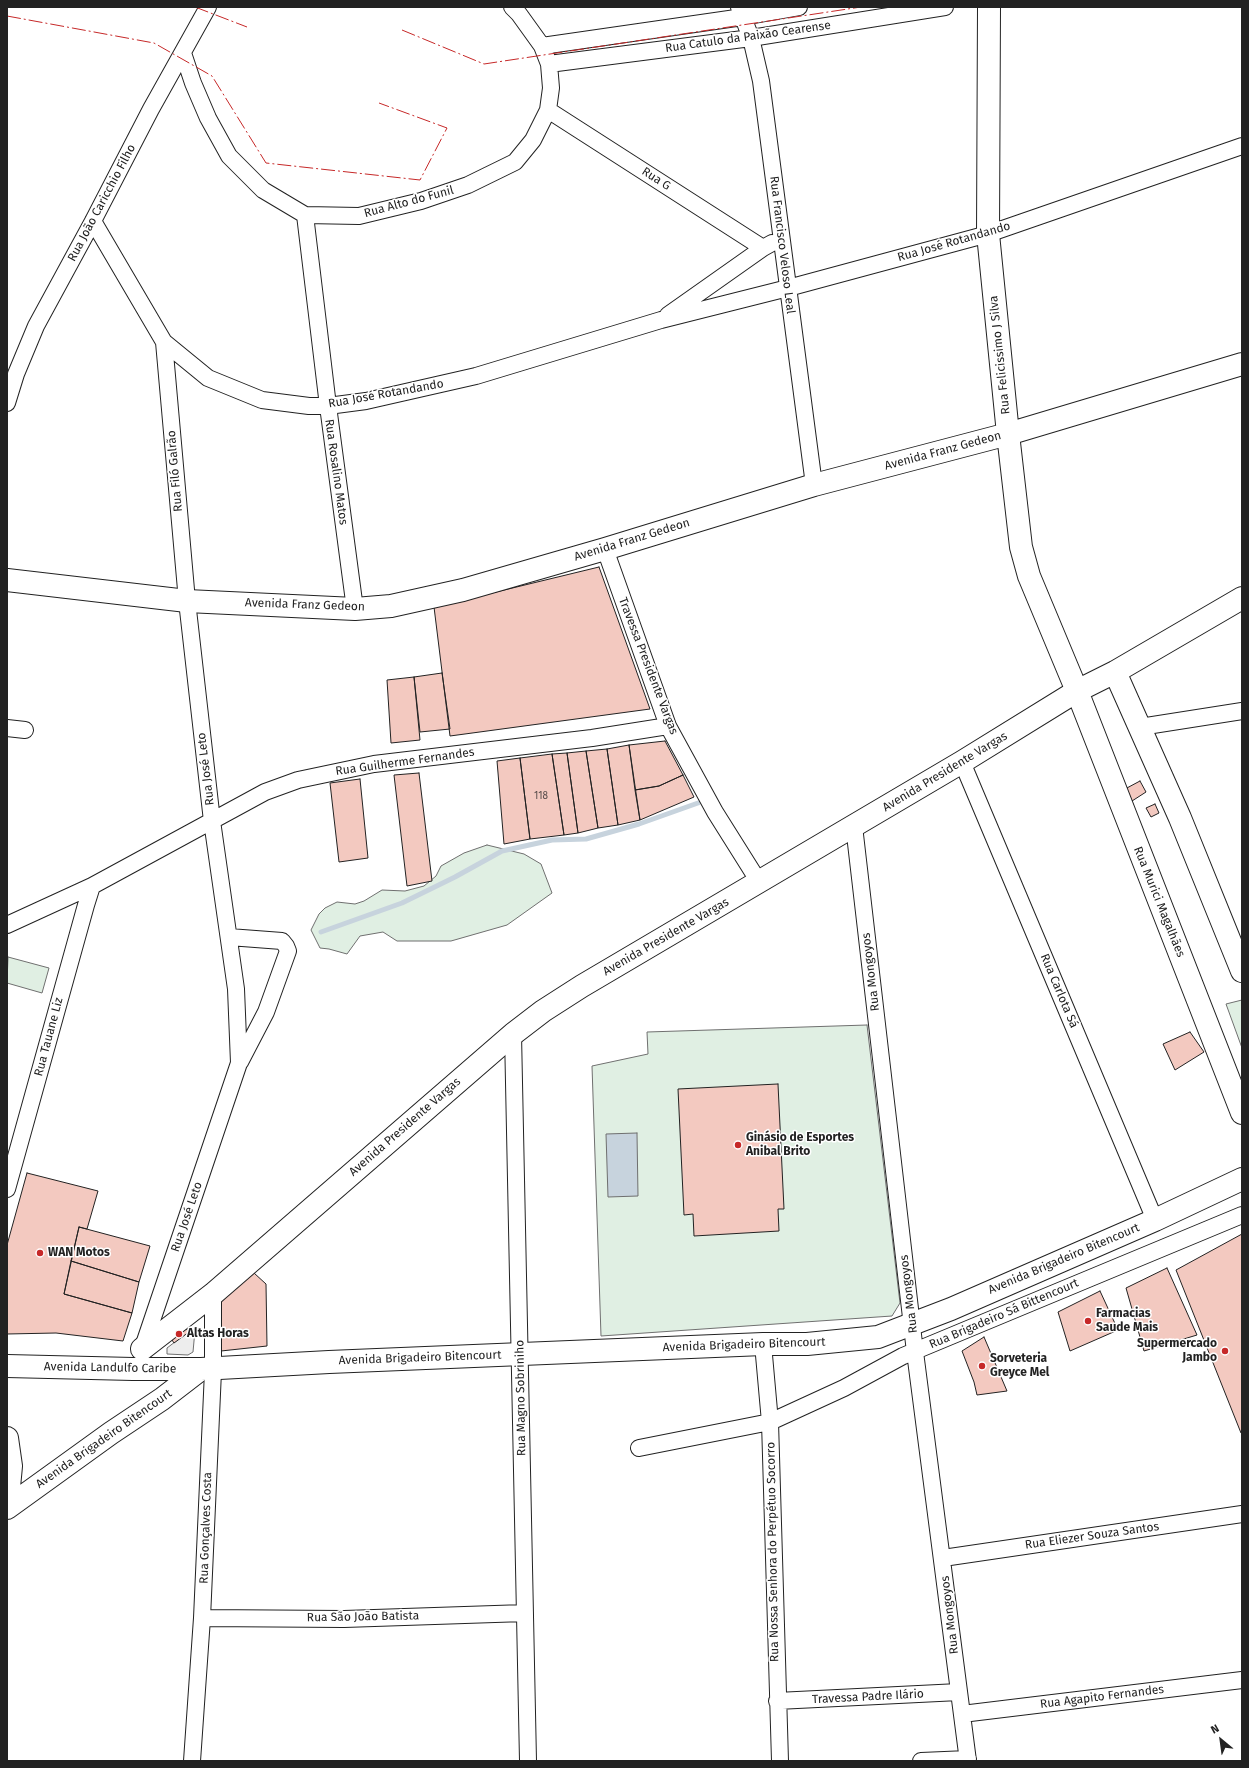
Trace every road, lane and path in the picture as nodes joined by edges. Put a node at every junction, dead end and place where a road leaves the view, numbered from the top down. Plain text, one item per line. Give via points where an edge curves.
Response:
1 (208, 7) edge
2 (512, 7) edge
3 (799, 7) edge
4 (945, 7) edge
5 (989, 7) edge
6 (741, 12) edge
7 (751, 38) junction
8 (542, 46) junction
9 (183, 53) junction
10 (550, 64) junction
11 (548, 110) junction
12 (1242, 146) edge
13 (305, 215) junction
14 (93, 221) junction
15 (988, 234) junction
16 (783, 238) junction
17 (763, 248) junction
18 (788, 288) junction
19 (661, 320) junction
20 (164, 342) junction
21 (1242, 364) edge
22 (7, 403) edge
23 (328, 406) junction
24 (1008, 434) junction
25 (814, 485) junction
26 (605, 549) junction
27 (7, 580) edge
28 (1242, 598) edge
29 (186, 601) junction
30 (355, 609) junction
31 (1115, 672) junction
32 (1077, 691) junction
33 (1242, 711) edge
34 (668, 726) junction
35 (1140, 727) junction
36 (7, 728) edge
37 (25, 730) dead end
38 (962, 762) junction
39 (212, 821) junction
40 (854, 826) junction
41 (759, 882) junction
42 (92, 886) junction
43 (7, 925) edge
44 (229, 937) junction
45 (1242, 971) edge
46 (513, 1034) junction
47 (240, 1063) junction
48 (1241, 1109) edge
49 (1242, 1179) edge
50 (7, 1188) edge
51 (1242, 1214) edge
52 (1155, 1220) junction
53 (212, 1294) junction
54 (912, 1325) junction
55 (763, 1344) junction
56 (142, 1349) junction
57 (915, 1352) junction
58 (520, 1354) junction
59 (7, 1366) edge
60 (133, 1369) junction
61 (207, 1369) junction
62 (770, 1422) junction
63 (7, 1438) edge
64 (639, 1448) dead end
65 (7, 1508) edge
66 (1242, 1514) edge
67 (943, 1558) junction
68 (525, 1613) junction
69 (202, 1618) junction
70 (1242, 1680) edge
71 (958, 1692) junction
72 (777, 1701) junction
73 (962, 1714) junction
74 (968, 1760) edge
75 (192, 1761) edge
76 (528, 1761) edge
77 (780, 1761) edge
78 (921, 1761) edge

1 - 9 street, Rua João Caricchio Filho
2 - 8 street, Rua Alto do Funil
3 - 6 street, Rua Catulo da Paixão Cearense
4 - 7 street, Rua Catulo da Paixão Cearense
5 - 15 street, Rua Felicissimo J Silva
6 - 7 street, Rua Francisco Veloso Leal
6 - 8 street, Rua Catulo da Paixão Cearense
7 - 10 street, Rua Catulo da Paixão Cearense
7 - 16 street, Rua Francisco Veloso Leal via 761,81
8 - 10 street, Rua Alto do Funil
9 - 13 street, Rua Alto do Funil via 192,83 229,156 263,190
9 - 14 street, Rua João Caricchio Filho
10 - 11 street, Rua Alto do Funil via 551,88
11 - 13 street, Rua Alto do Funil via 533,140 515,162 468,185 421,201 359,216
11 - 17 street, Rua G
12 - 15 street, Rua José Rotandando
13 - 23 street, Rua Rosalino Matos
14 - 20 street, Rua José Rotandando
14 - 22 street, Rua João Caricchio Filho via 36,326
15 - 18 street, Rua José Rotandando
15 - 24 street, Rua Felicissimo J Silva
16 - 17 street, Rua José Rotandando
16 - 18 street, Rua Francisco Veloso Leal
17 - 19 street, Rua José Rotandando
18 - 19 street, Rua José Rotandando
18 - 25 street, Rua Francisco Veloso Leal
19 - 23 street, Rua José Rotandando via 476,376 374,399
20 - 23 street, Rua José Rotandando via 208,378 262,400
20 - 29 street, Rua Filó Galrão
21 - 24 street, Avenida Franz Gedeon
23 - 30 street, Rua Rosalino Matos
24 - 25 street, Avenida Franz Gedeon
24 - 32 street, Rua Felicissimo J Silva via 1021,547 1029,576
25 - 26 street, Avenida Franz Gedeon
26 - 30 street, Avenida Franz Gedeon via 463,590 391,606
26 - 34 street, Travessa Presidente Vargas
27 - 29 street, Avenida Franz Gedeon
28 - 31 street, Avenida Presidente Vargas
29 - 30 street, Avenida Franz Gedeon
29 - 39 street, Rua José Leto
31 - 32 street, Avenida Presidente Vargas
31 - 35 street
32 - 38 street, Avenida Presidente Vargas
32 - 48 street, Rua Murici Magalhães
33 - 35 street
34 - 39 street, Rua Guilherme Fernandes via 592,738 374,764 298,780 265,792
34 - 41 street, Travessa Presidente Vargas via 715,812
35 - 45 street
36 - 37 street
38 - 40 street, Avenida Presidente Vargas
38 - 52 street, Rua Carlota Sá
39 - 42 street, Rua Guilherme Fernandes
39 - 44 street, Rua José Leto
40 - 41 street, Avenida Presidente Vargas
40 - 54 street, Rua Mongoyos
41 - 46 street, Avenida Presidente Vargas via 582,986
42 - 43 street, Rua Guilherme Fernandes
42 - 50 street, Rua Tauane Liz
44 - 47 street, Rua José Leto via 236,989
44 - 47 street, Rua José Leto via 282,941 288,951 266,1012
46 - 53 street, Avenida Presidente Vargas
46 - 58 street, Rua Magno Sobriniho
47 - 56 street, Rua José Leto
49 - 52 street, Avenida Brigadeiro Bitencourt
51 - 57 street, Rua Brigadeiro Sá Bittencourt
52 - 54 street, Avenida Brigadeiro Bitencourt
53 - 56 street, Avenida Presidente Vargas
53 - 61 street, Rua Gonçalves Costa
54 - 55 street, Avenida Brigadeiro Bitencourt via 878,1338 807,1344
54 - 57 street, Rua Mongoyos
55 - 58 street, Avenida Brigadeiro Bitencourt
55 - 62 street, Rua Nossa Senhora do Perpétuo Socorro
56 - 60 street, Rua José Leto
57 - 62 street, Rua Brigadeiro Sá Bittencourt
57 - 67 street, Rua Mongoyos
58 - 61 street, Avenida Brigadeiro Bitencourt
58 - 68 street, Rua Magno Sobriniho
59 - 60 street, Avenida Landulfo Caribe
60 - 61 street, Avenida Landulfo Caribe
61 - 65 street, Avenida Brigadeiro Bitencourt via 111,1433
61 - 69 street, Rua Gonçalves Costa
62 - 64 street, Rua Brigadeiro Sá Bittencourt
62 - 72 street, Rua Nossa Senhora do Perpétuo Socorro
63 - 65 street via 11,1466
66 - 67 street, Rua Eliezer Souza Santos
67 - 71 street, Rua Mongoyos
68 - 69 street, Rua São João Batista via 344,1619
68 - 76 street, Rua Magno Sobriniho
69 - 75 street, Rua Gonçalves Costa
70 - 73 street, Rua Agapito Fernandes
71 - 72 street, Travessa Padre Ilário
71 - 73 street, Rua Mongoyos
72 - 77 street, Rua Nossa Senhora do Perpétuo Socorro
73 - 74 street, Rua Mongoyos
74 - 78 street

